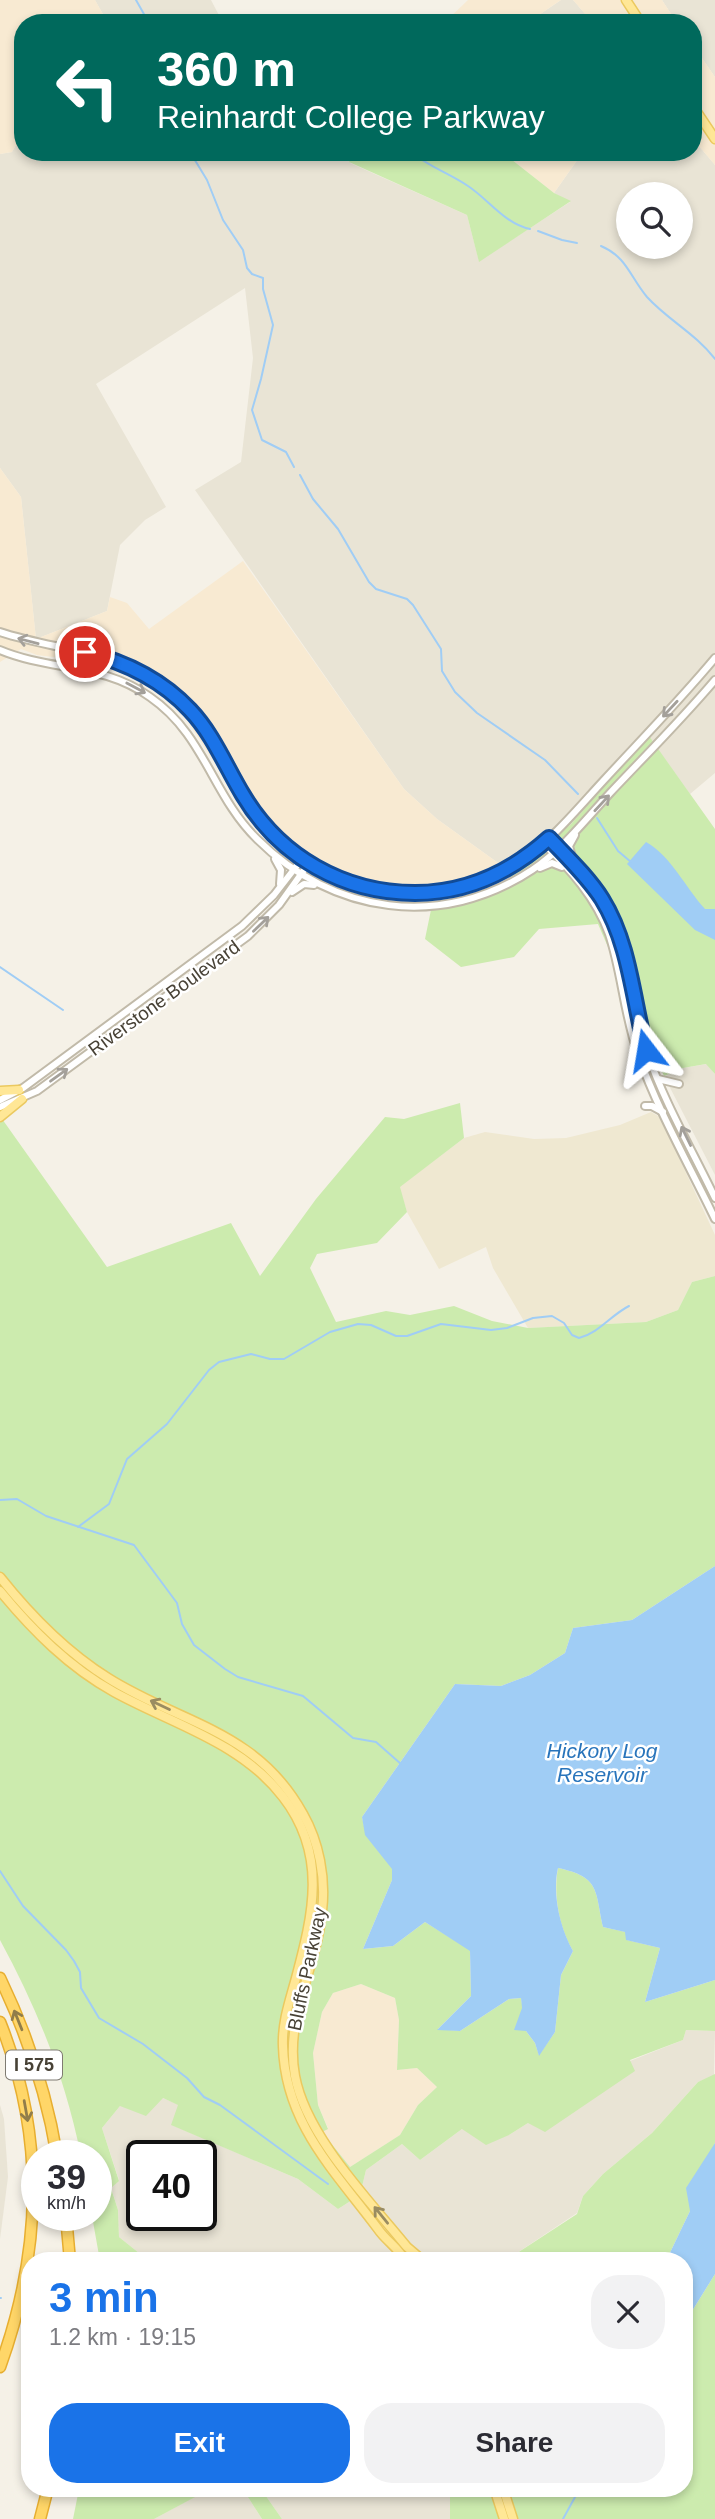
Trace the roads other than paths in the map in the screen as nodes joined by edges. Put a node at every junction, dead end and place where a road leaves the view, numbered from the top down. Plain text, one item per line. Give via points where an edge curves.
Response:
1 (702, 120) edge
2 (715, 139) edge
3 (0, 632) edge
4 (0, 650) edge
5 (715, 658) edge
6 (715, 680) edge
7 (582, 824) junction
8 (546, 840) junction
9 (556, 851) junction
10 (272, 854) junction
11 (306, 861) junction
12 (293, 870) junction
13 (575, 871) junction
14 (300, 875) junction
15 (520, 878) junction
16 (321, 886) junction
17 (279, 888) junction
18 (283, 900) junction
19 (658, 1079) junction
20 (679, 1084) dead end
21 (19, 1090) junction
22 (0, 1091) edge
23 (22, 1099) junction
24 (0, 1100) edge
25 (645, 1106) dead end
26 (0, 1107) edge
27 (664, 1113) junction
28 (0, 1117) edge
29 (715, 1198) edge
30 (715, 1219) edge
31 (0, 1577) edge
32 (0, 1591) edge
33 (185, 1722) junction
34 (0, 1978) edge
35 (0, 2022) edge
36 (53, 2140) edge
37 (334, 2163) junction
38 (67, 2231) edge
39 (30, 2252) edge
40 (69, 2252) edge
41 (398, 2252) edge
42 (413, 2252) edge
43 (21, 2302) edge
44 (0, 2367) edge
45 (46, 2497) edge
46 (500, 2497) edge
47 (502, 2497) edge
48 (40, 2519) edge
49 (504, 2519) edge
50 (513, 2519) edge

1 - 2 main road
11 -> 3 street via 256,814 200,721 161,684 113,659
4 -> 10 street via 104,674 152,698 187,731 240,820
5 -> 8 street
7 -> 6 street
7 - 9 street
7 - 13 street via 569,846
8 - 9 street
8 - 11 street via 522,860 488,878 425,893 355,885
9 - 13 street
9 - 15 street
10 - 12 street
10 - 17 street via 281,870
11 - 12 street, Riverstone Boulevard
11 - 14 street, Riverstone Boulevard
12 - 14 street
12 - 17 street, Riverstone Boulevard
13 - 15 street via 552,863
13 - 19 street via 602,899 616,927 646,1050
13 - 27 street via 608,932 635,1044
14 - 16 street
14 - 18 street, Riverstone Boulevard
15 - 16 street via 466,900 417,907 368,902
16 - 18 street via 304,884
17 - 21 street, Riverstone Boulevard via 236,931
23 -> 18 street, Riverstone Boulevard via 243,940
19 - 20 street
29 -> 19 street
21 - 22 main road
21 - 24 street, Riverstone Boulevard
23 - 26 street, Riverstone Boulevard
23 - 28 main road
25 - 27 street
27 - 30 street
33 -> 31 main road, Bluffs Parkway via 78,1657 45,1629
32 - 33 main road, Bluffs Parkway via 39,1636 86,1675 143,1707
33 - 37 main road, Bluffs Parkway via 265,1775 298,1821 308,1848 313,1905 286,2015 284,2070 301,2122 314,2146
36 -> 34 highway, I 575 via 31,2054
35 -> 39 highway, I 575 via 24,2098 32,2158
37 - 41 main road, Bluffs Parkway
42 -> 37 main road, Bluffs Parkway
38 - 40 highway
43 -> 44 highway, I 575
45 - 48 highway
46 - 49 main road
47 - 50 main road

